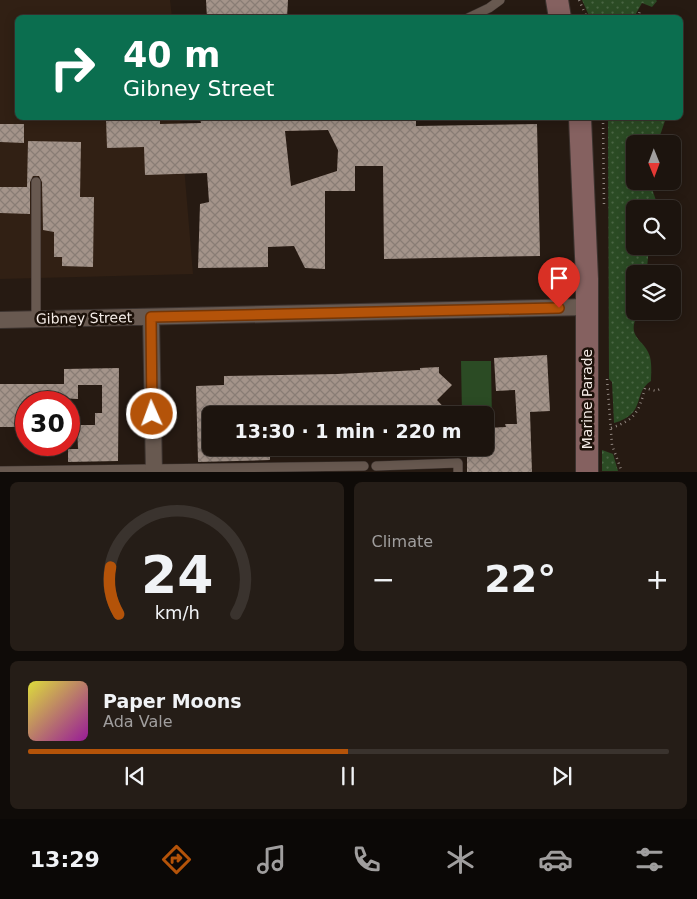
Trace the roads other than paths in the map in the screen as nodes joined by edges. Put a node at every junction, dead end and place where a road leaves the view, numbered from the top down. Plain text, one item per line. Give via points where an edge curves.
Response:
1 (500, 0) edge
2 (557, 0) edge
3 (565, 0) edge
4 (474, 15) edge
5 (560, 15) edge
6 (568, 15) edge
7 (572, 120) edge
8 (580, 120) edge
9 (36, 182) dead end
10 (582, 307) junction
11 (151, 317) junction
12 (36, 319) junction
13 (0, 320) edge
14 (364, 466) dead end
15 (376, 466) dead end
16 (154, 470) edge
17 (0, 472) edge
18 (458, 472) edge
19 (577, 472) edge
20 (587, 472) edge

1 - 4 lane
2 - 5 main road
3 - 6 main road
7 - 10 main road, Marine Parade
8 - 10 main road, Marine Parade
9 - 12 lane
10 - 11 street, Gibney Street
10 - 19 main road, Marine Parade
10 - 20 main road, Marine Parade
11 - 12 street, Gibney Street
11 - 16 street
12 - 13 street, Gibney Street
14 - 16 lane
15 - 18 lane via 458,463
16 - 17 lane

